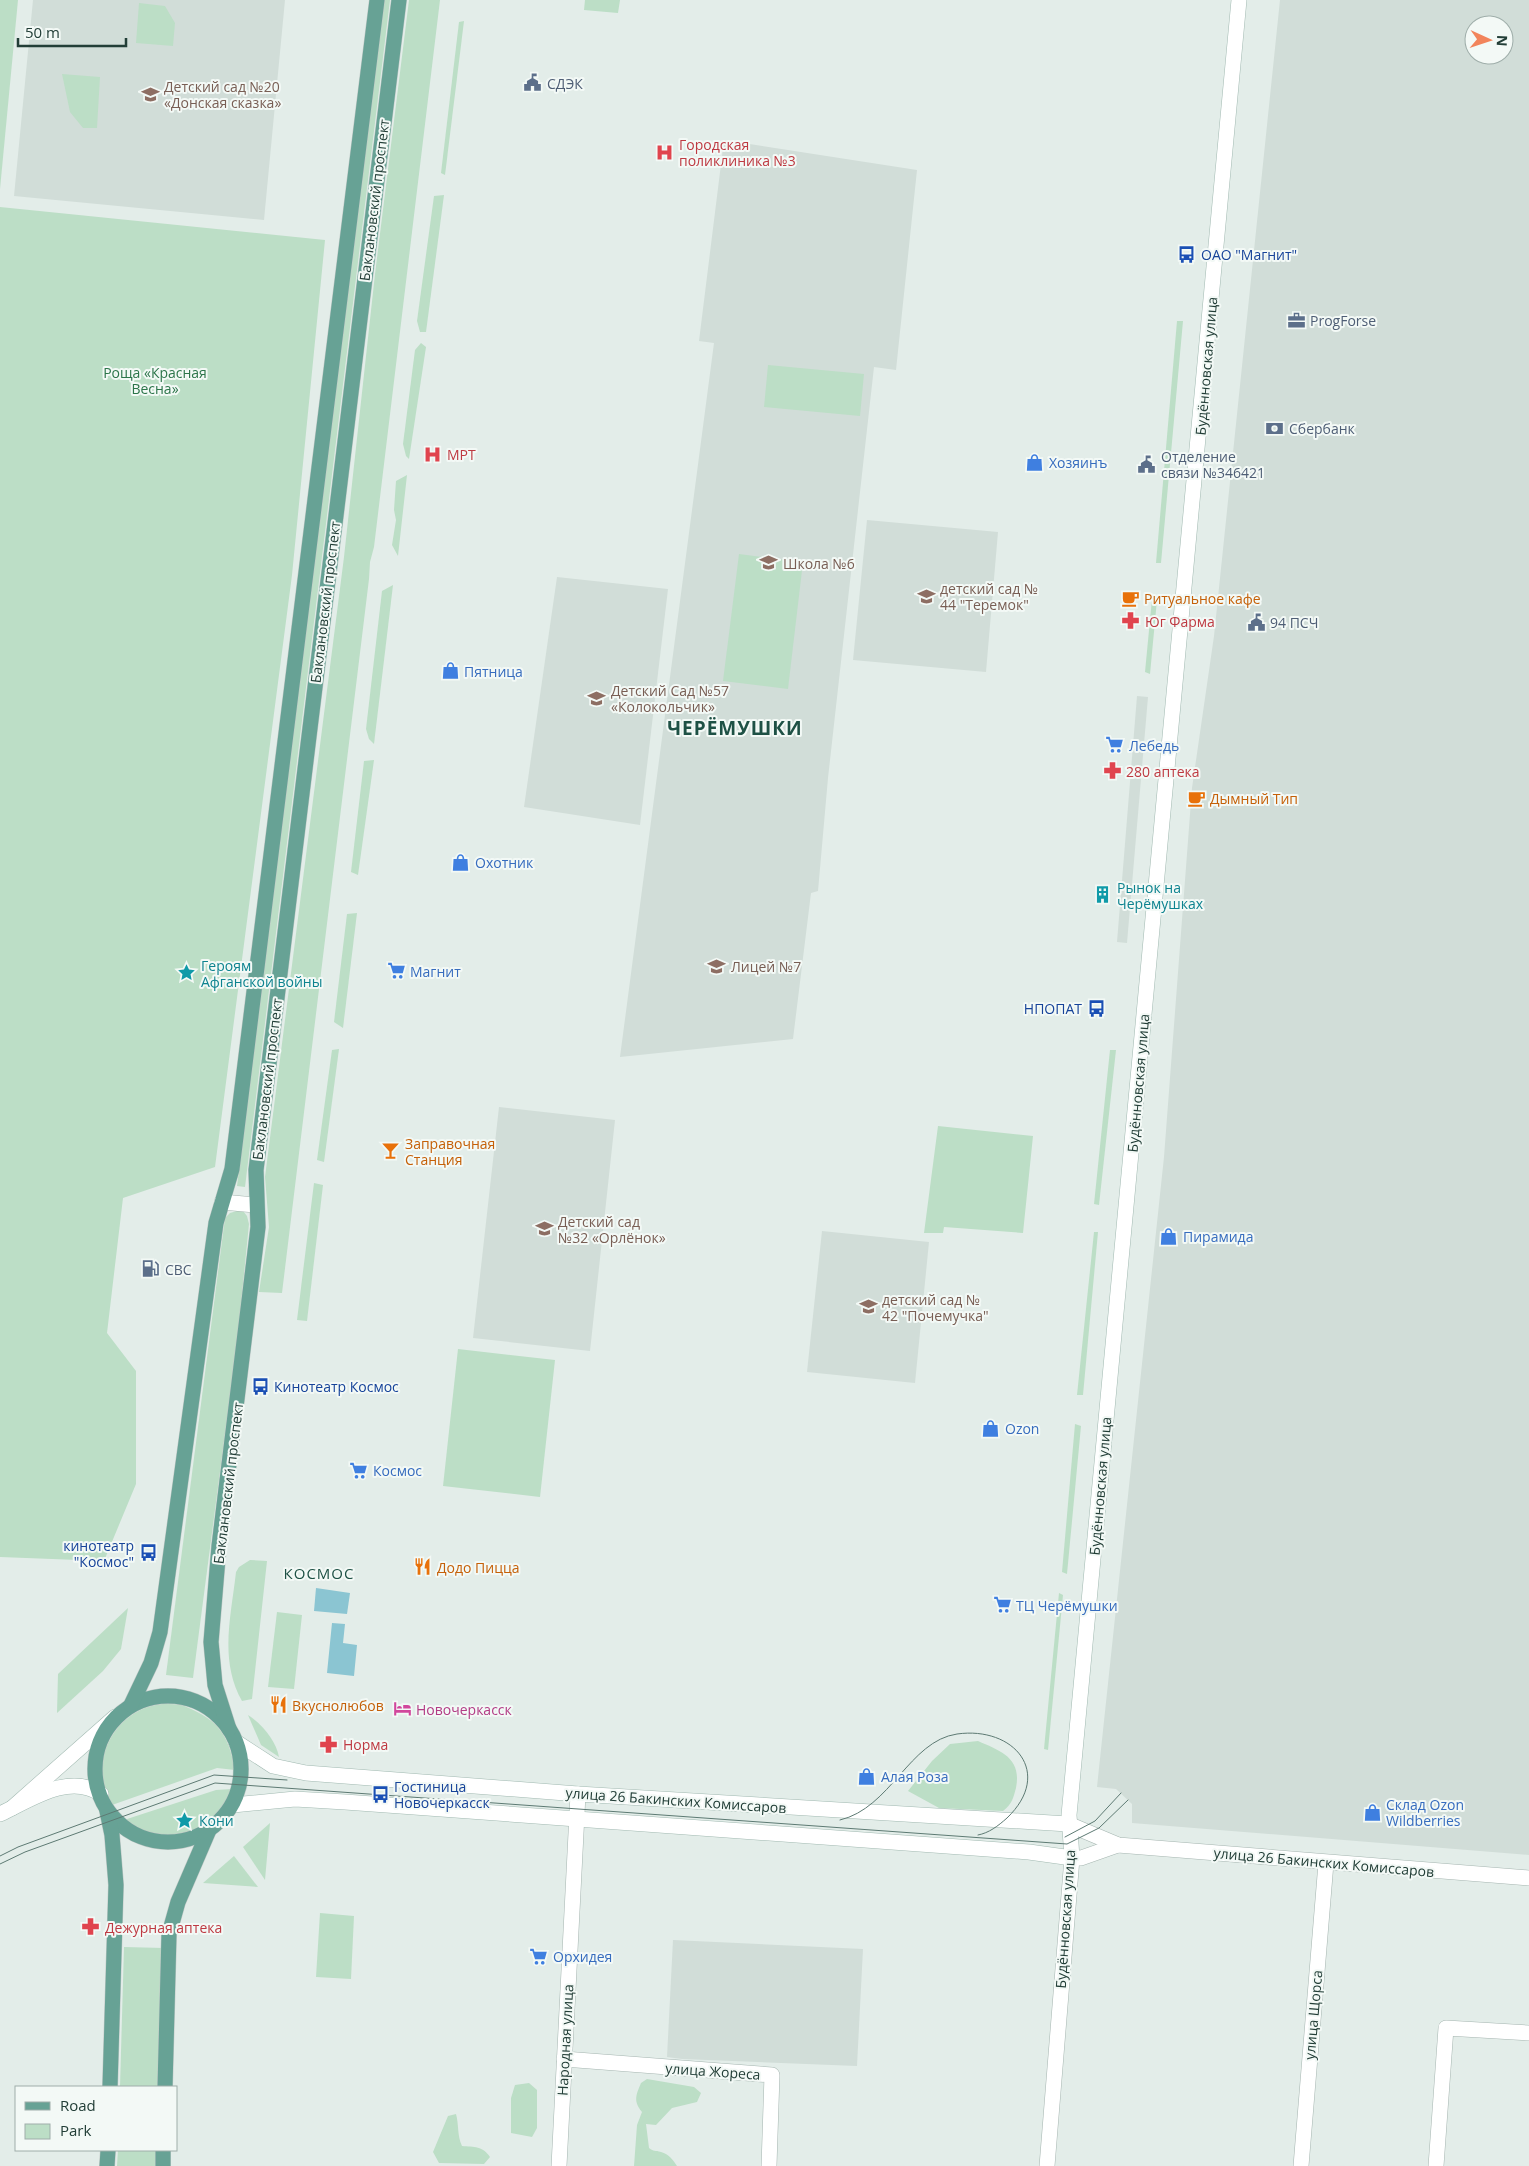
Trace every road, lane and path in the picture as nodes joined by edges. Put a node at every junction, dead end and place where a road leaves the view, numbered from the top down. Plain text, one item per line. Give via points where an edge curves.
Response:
1 (376, 0) edge
2 (399, 0) edge
3 (1239, 0) edge
4 (222, 1202) junction
5 (255, 1205) junction
6 (130, 1705) junction
7 (115, 1717) junction
8 (233, 1736) junction
9 (578, 1794) junction
10 (103, 1799) junction
11 (233, 1805) junction
12 (6, 1811) edge
13 (577, 1820) junction
14 (1068, 1824) junction
15 (209, 1830) junction
16 (1118, 1845) junction
17 (1072, 1858) junction
18 (1326, 1863) junction
19 (1529, 1878) edge
20 (1529, 2034) edge
21 (564, 2059) junction
22 (110, 2086) edge
23 (165, 2086) edge
24 (108, 2151) edge
25 (163, 2151) edge
26 (107, 2166) edge
27 (163, 2166) edge
28 (559, 2166) edge
29 (769, 2166) edge
30 (1047, 2166) edge
31 (1301, 2166) edge
32 (1436, 2166) edge

1 - 4 main road, Баклановский проспект via 232,1169
2 - 5 main road, Баклановский проспект via 257,1160
3 - 14 main road, Будённовская улица
4 - 5 main road
4 - 6 main road, Баклановский проспект via 216,1223 160,1632 151,1663
5 - 8 main road, Баклановский проспект via 258,1227 219,1546 211,1642 215,1685
6 - 7 main road
6 - 8 main road via 158,1697 184,1698 210,1710
7 - 10 main road via 100,1740 96,1756 95,1775
7 - 12 main road
8 - 9 main road, улица 26 Бакинских Комиссаров via 273,1766 306,1773
8 - 11 main road via 240,1756 242,1777
9 - 13 main road, Народная улица
9 - 14 main road, улица 26 Бакинских Комиссаров
10 - 12 main road via 92,1788 81,1785 59,1787
10 - 15 main road via 112,1816 129,1830 155,1841 183,1841
10 - 22 main road via 112,1835 116,1885
11 - 13 main road, улица 26 Бакинских Комиссаров via 295,1799
11 - 15 main road
13 - 17 main road, улица 26 Бакинских Комиссаров via 1029,1852
13 - 21 main road, Народная улица
14 - 16 main road, улица 26 Бакинских Комиссаров
14 - 17 main road, Будённовская улица
15 - 23 main road via 169,1934
16 - 17 main road, улица 26 Бакинских Комиссаров via 1082,1858
16 - 18 main road, улица 26 Бакинских Комиссаров
17 - 30 main road, Будённовская улица
18 - 19 main road, улица 26 Бакинских Комиссаров
18 - 31 main road, улица Щорса
20 - 32 main road via 1446,2028
21 - 28 main road, Народная улица
21 - 29 main road, улица Жореса via 772,2075
24 - 26 main road
25 - 27 main road

